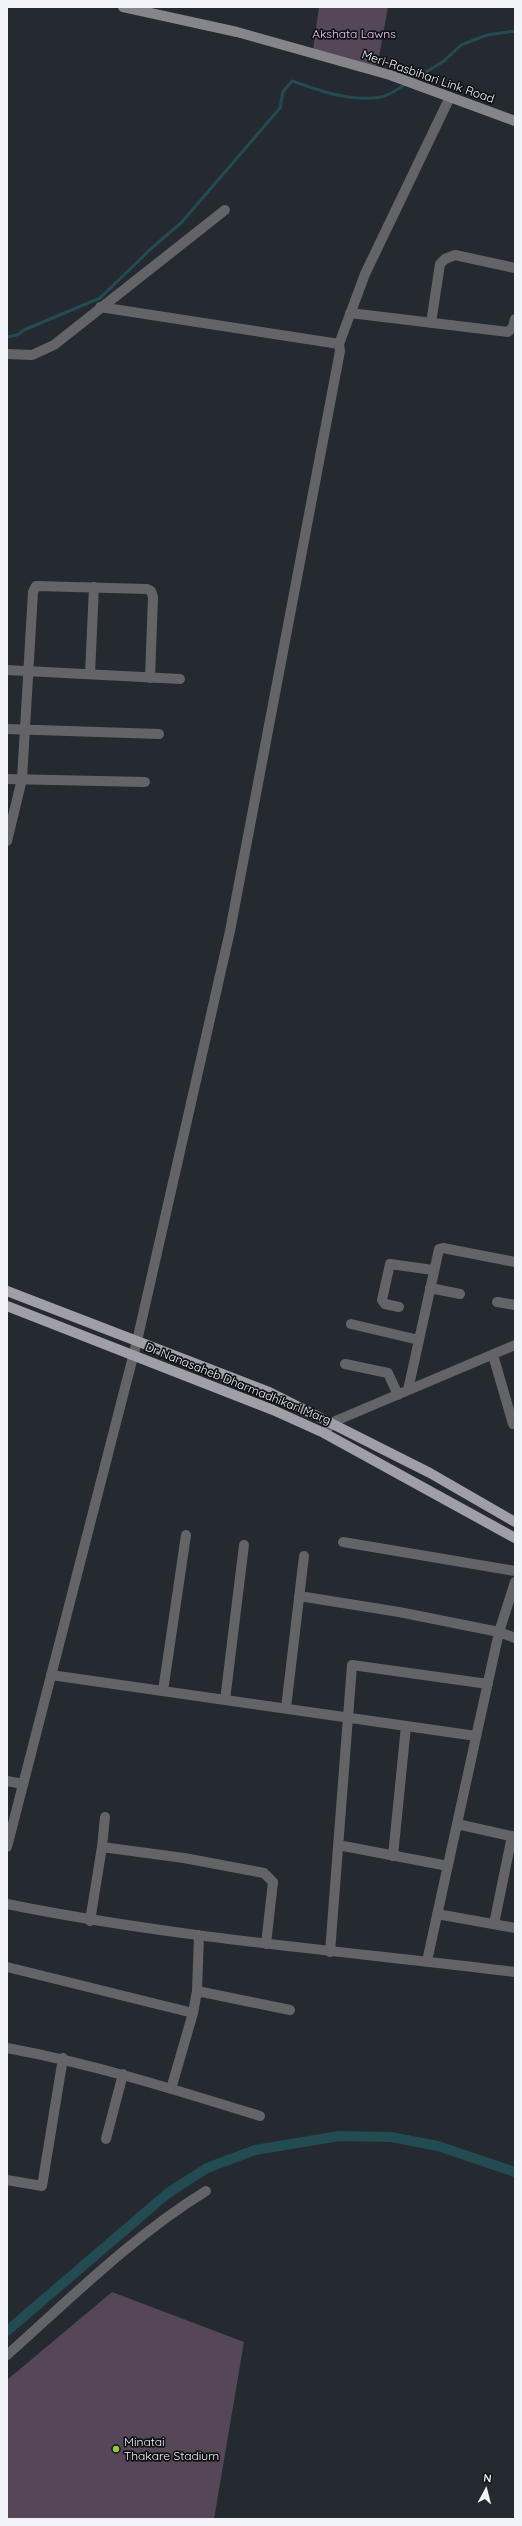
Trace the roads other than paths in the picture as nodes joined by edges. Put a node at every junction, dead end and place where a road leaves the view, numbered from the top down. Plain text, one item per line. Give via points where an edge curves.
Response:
1 (126, 7) edge
2 (450, 97) junction
3 (515, 121) edge
4 (225, 210) dead end
5 (515, 268) edge
6 (100, 307) junction
7 (350, 313) junction
8 (515, 319) edge
9 (431, 323) junction
10 (339, 344) junction
11 (7, 354) edge
12 (94, 587) junction
13 (7, 670) edge
14 (28, 671) junction
15 (90, 674) junction
16 (150, 678) junction
17 (180, 679) dead end
18 (7, 729) edge
19 (26, 729) junction
20 (159, 734) dead end
21 (7, 779) edge
22 (22, 779) junction
23 (145, 782) dead end
24 (7, 841) edge
25 (515, 1262) edge
26 (433, 1270) junction
27 (430, 1288) junction
28 (7, 1291) edge
29 (460, 1294) dead end
30 (497, 1302) dead end
31 (7, 1306) edge
32 (515, 1306) edge
33 (399, 1307) dead end
34 (351, 1324) dead end
35 (419, 1340) junction
36 (137, 1341) junction
37 (515, 1344) edge
38 (134, 1355) junction
39 (493, 1355) junction
40 (345, 1364) dead end
41 (408, 1390) junction
42 (398, 1395) junction
43 (333, 1422) junction
44 (513, 1424) dead end
45 (324, 1433) junction
46 (515, 1522) edge
47 (186, 1535) dead end
48 (515, 1538) edge
49 (343, 1542) dead end
50 (244, 1545) dead end
51 (304, 1556) dead end
52 (515, 1571) edge
53 (515, 1582) edge
54 (299, 1596) junction
55 (499, 1632) junction
56 (515, 1638) edge
57 (52, 1675) junction
58 (488, 1684) junction
59 (163, 1690) junction
60 (225, 1700) junction
61 (286, 1708) junction
62 (348, 1717) junction
63 (406, 1726) junction
64 (476, 1736) junction
65 (7, 1781) edge
66 (23, 1784) junction
67 (105, 1817) dead end
68 (457, 1824) junction
69 (513, 1837) edge
70 (338, 1845) junction
71 (7, 1846) edge
72 (102, 1847) junction
73 (393, 1856) junction
74 (448, 1866) junction
75 (7, 1904) edge
76 (437, 1914) junction
77 (90, 1921) junction
78 (494, 1924) junction
79 (515, 1928) edge
80 (199, 1935) junction
81 (266, 1944) junction
82 (330, 1952) junction
83 (427, 1961) junction
84 (7, 1967) edge
85 (515, 1972) edge
86 (197, 1991) junction
87 (290, 2010) dead end
88 (193, 2013) junction
89 (7, 2048) edge
90 (63, 2058) junction
91 (123, 2074) junction
92 (171, 2089) junction
93 (260, 2116) dead end
94 (106, 2139) dead end
95 (7, 2180) edge
96 (206, 2191) dead end
97 (7, 2355) edge

1 - 2 main road, Meri-Rasbihari Link Road via 237,32 390,75
2 - 3 main road, Meri-Rasbihari Link Road
2 - 7 street via 364,274
4 - 6 street
5 - 9 street via 455,255 445,259 440,264
6 - 10 street
6 - 11 street via 54,345 41,352 32,355
7 - 9 street
7 - 10 street
8 - 9 street via 513,327 508,332
10 - 36 street via 337,367 230,931
12 - 14 street via 40,584 34,589
12 - 15 street
12 - 16 street via 147,589 153,593
13 - 14 street
14 - 15 street
14 - 19 street
15 - 16 street
16 - 17 street
18 - 19 street
19 - 20 street
19 - 22 street
21 - 22 street
22 - 23 street
22 - 24 street
25 - 26 street via 443,1248 437,1252
26 - 27 street
26 - 33 street via 390,1264 382,1300 385,1304
27 - 29 street
27 - 35 street
28 - 36 main road, Dr Nanasaheb Dharmadhikari Marg
30 - 32 street
31 - 38 main road, Dr Nanasaheb Dharmadhikari Marg
34 - 35 street
35 - 41 street
36 - 38 street
36 - 43 main road, Dr Nanasaheb Dharmadhikari Marg via 270,1392
37 - 39 street
38 - 45 main road, Dr Nanasaheb Dharmadhikari Marg
38 - 57 street
39 - 41 street
39 - 44 street
40 - 42 street via 388,1373
41 - 42 street
42 - 43 street
43 - 45 street
43 - 46 main road, Dr Nanasaheb Dharmadhikari Marg via 430,1473
45 - 48 main road, Dr Nanasaheb Dharmadhikari Marg
47 - 59 street
49 - 52 street
50 - 60 street
51 - 54 street
53 - 55 street
54 - 55 street
54 - 61 street
55 - 56 street
55 - 58 street
57 - 59 street
57 - 66 street
58 - 62 street via 352,1665
58 - 64 street
59 - 60 street
60 - 61 street
61 - 62 street
62 - 63 street
62 - 70 street
63 - 64 street
63 - 73 street
64 - 68 street
65 - 66 street
66 - 71 street
67 - 72 street
68 - 69 street
68 - 74 street
69 - 78 street
70 - 73 street
70 - 82 street
72 - 77 street
72 - 81 street via 184,1858 264,1873 273,1882
73 - 74 street
74 - 76 street
75 - 77 street
76 - 78 street
76 - 83 street
77 - 80 street
78 - 79 street
80 - 81 street
80 - 86 street
81 - 82 street
82 - 83 street
83 - 85 street
84 - 88 street
86 - 87 street
86 - 88 street
88 - 92 street
89 - 90 street
90 - 91 street
90 - 95 street via 42,2186
91 - 92 street
91 - 94 street
92 - 93 street
96 - 97 street via 163,2219 130,2245

